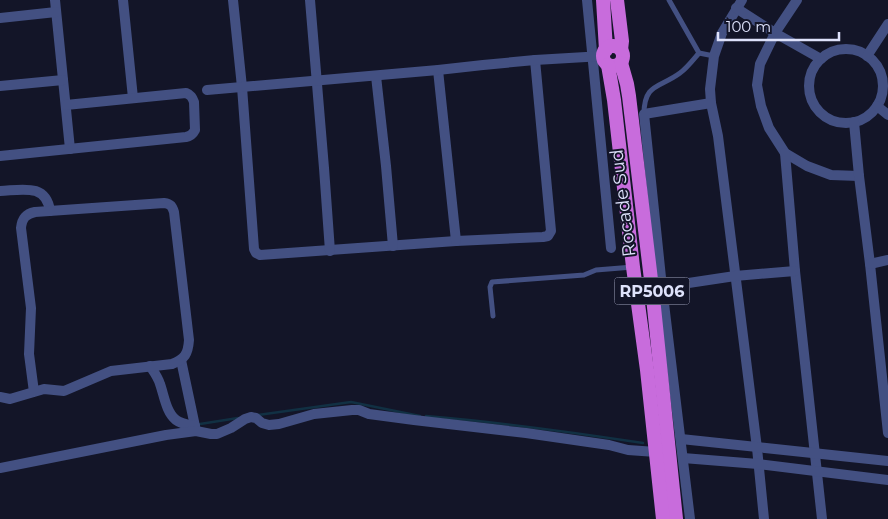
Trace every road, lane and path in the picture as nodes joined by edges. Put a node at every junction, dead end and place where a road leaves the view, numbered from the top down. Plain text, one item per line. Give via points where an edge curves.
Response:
1 (55, 0) edge
2 (123, 0) edge
3 (233, 0) edge
4 (310, 0) edge
5 (587, 0) edge
6 (603, 0) edge
7 (617, 0) edge
8 (669, 0) edge
9 (797, 0) edge
10 (739, 4) edge
11 (56, 12) junction
12 (0, 18) edge
13 (888, 24) edge
14 (775, 33) junction
15 (699, 53) junction
16 (714, 56) junction
17 (867, 56) junction
18 (608, 57) junction
19 (821, 59) junction
20 (535, 60) junction
21 (438, 70) junction
22 (376, 76) junction
23 (63, 80) junction
24 (316, 80) junction
25 (0, 86) edge
26 (242, 87) junction
27 (207, 90) dead end
28 (133, 98) junction
29 (711, 103) junction
30 (66, 105) junction
31 (877, 106) junction
32 (644, 114) junction
33 (888, 115) edge
34 (854, 122) junction
35 (70, 149) junction
36 (785, 153) junction
37 (0, 156) edge
38 (859, 176) junction
39 (0, 191) edge
40 (50, 211) junction
41 (456, 241) junction
42 (393, 246) junction
43 (610, 248) dead end
44 (330, 251) junction
45 (888, 260) edge
46 (870, 264) junction
47 (633, 267) junction
48 (795, 271) junction
49 (735, 276) junction
50 (662, 287) junction
51 (493, 316) dead end
52 (181, 360) junction
53 (150, 366) junction
54 (34, 392) junction
55 (0, 398) edge
56 (196, 429) junction
57 (888, 433) edge
58 (681, 439) junction
59 (757, 448) junction
60 (656, 452) junction
61 (815, 453) junction
62 (683, 458) junction
63 (888, 461) edge
64 (758, 464) junction
65 (0, 468) edge
66 (816, 472) junction
67 (888, 480) edge
68 (663, 519) edge
69 (676, 519) edge
70 (690, 519) edge
71 (764, 519) edge
72 (822, 519) edge

1 - 11 street
2 - 28 street
3 - 26 street
4 - 24 street
5 - 18 street
6 - 18 highway, Rocade Sud / RP5006
7 - 18 highway, Rocade Sud / RP5006 via 622,41
8 - 15 lane
9 - 14 street
10 - 14 street
10 - 16 street via 722,33
11 - 12 street
11 - 23 street
13 - 17 street
14 - 19 street
14 - 36 street via 760,64 757,85 768,128
15 - 16 lane
15 - 32 lane via 680,73 650,91 644,103
16 - 29 street
17 - 19 street via 846,49
17 - 31 street via 882,77 882,94
18 - 20 street
18 - 43 street
18 - 47 highway, Rocade Sud / RP5006
18 - 69 highway, Rocade Sud / RP5006 via 627,84 629,96
19 - 34 street via 810,81 813,102 830,119
20 - 21 street
20 - 41 street via 551,231 543,237
21 - 22 street
21 - 41 street
22 - 24 street
22 - 42 street
23 - 25 street
23 - 30 street
24 - 26 street
24 - 44 street
26 - 27 street
26 - 44 street via 256,253
28 - 30 street
28 - 35 street via 190,94 194,102 194,134 186,138
29 - 32 street
29 - 49 street
30 - 35 street
31 - 33 street
31 - 34 street via 866,118
32 - 50 street
34 - 38 street
35 - 37 street
36 - 38 street via 830,175
36 - 48 street
38 - 46 street
39 - 40 street via 27,189 39,192 46,198
40 - 52 street via 164,203 172,206 189,340 186,355
40 - 54 street via 30,213 22,223 31,308 29,354
41 - 42 street
42 - 44 street
45 - 46 street
46 - 57 street
47 - 51 lane via 596,270 584,275 492,282
47 - 60 highway, Rocade Sud / RP5006
48 - 49 street
48 - 61 street
49 - 50 street
49 - 59 street
50 - 58 street
52 - 53 street
52 - 56 street
53 - 54 street via 111,371 64,390
53 - 56 street via 172,416
54 - 55 street via 18,398
56 - 60 street via 218,434 245,418 256,418 268,425 314,414 359,410
56 - 65 street
58 - 59 street
58 - 62 street
59 - 61 street
59 - 64 street
60 - 68 highway, Rocade Sud / RP5006
61 - 63 street
61 - 66 street
62 - 64 street
62 - 70 street
64 - 66 street
64 - 71 street
66 - 67 street
66 - 72 street

